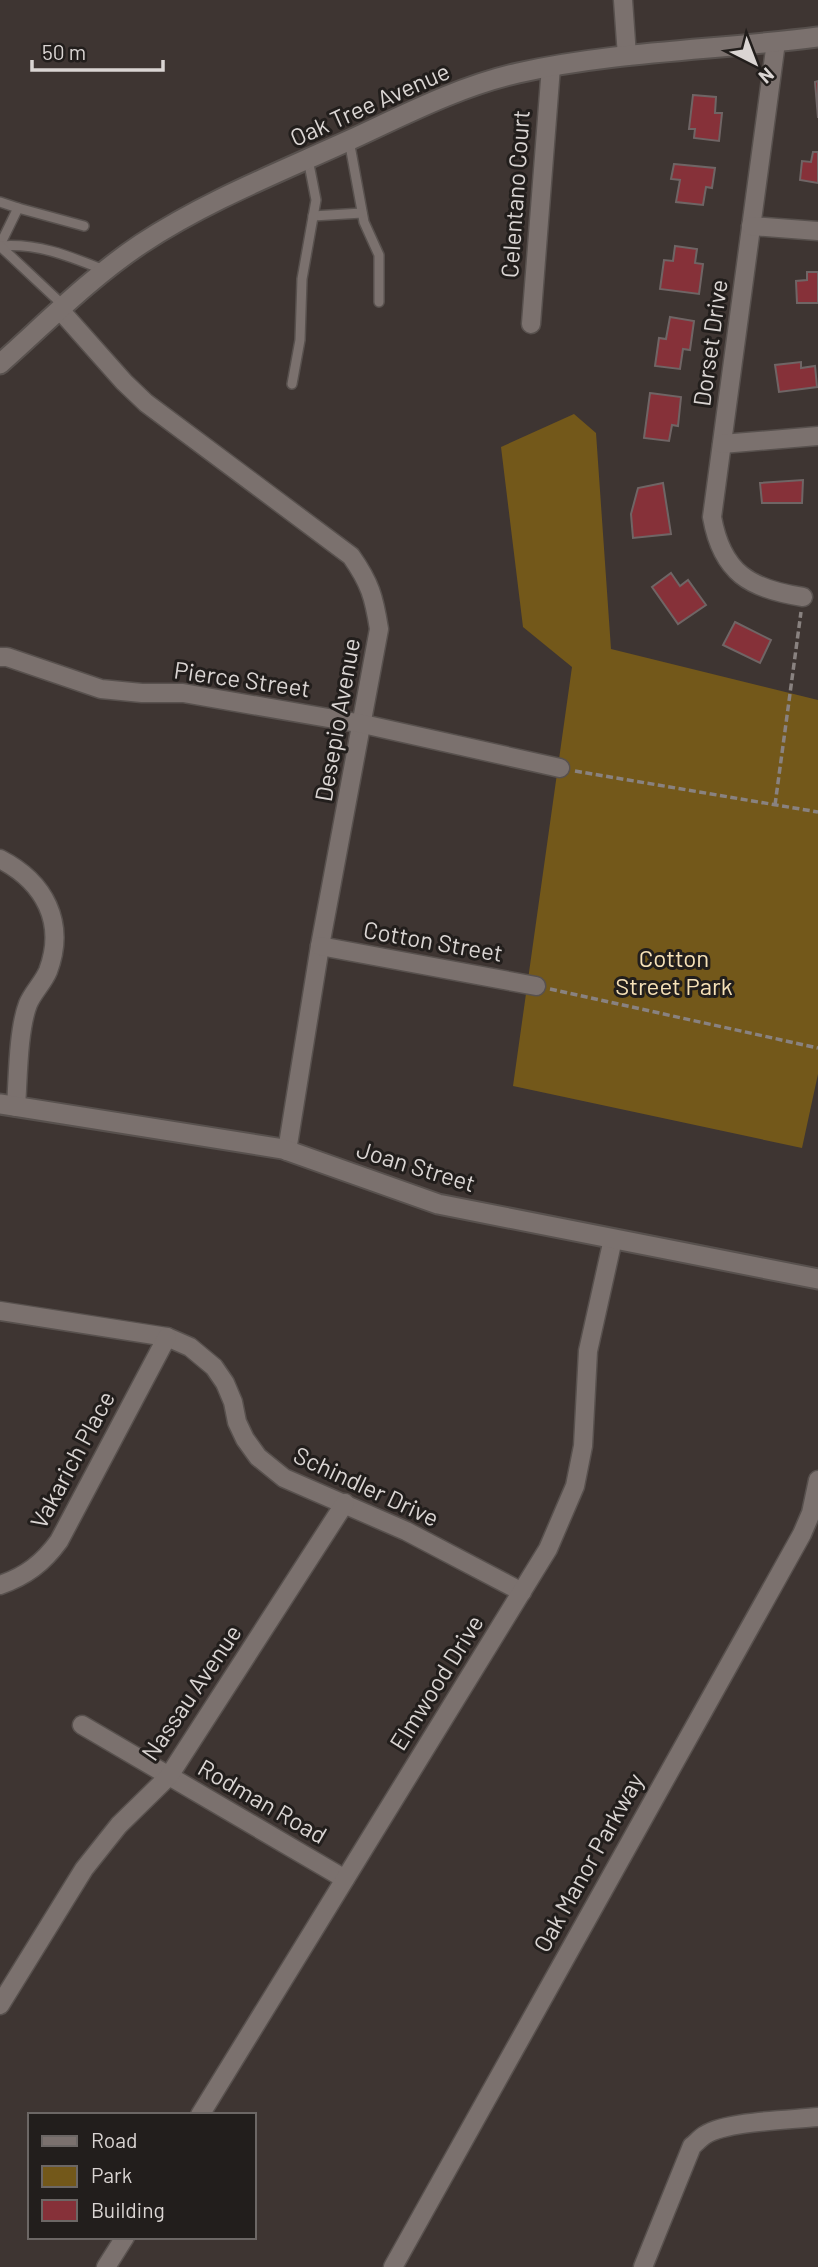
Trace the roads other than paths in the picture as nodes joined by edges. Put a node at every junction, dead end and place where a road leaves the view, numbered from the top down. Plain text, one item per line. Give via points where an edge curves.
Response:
1 (623, 0) edge
2 (818, 37) edge
3 (776, 42) junction
4 (627, 56) junction
5 (551, 67) junction
6 (349, 140) junction
7 (308, 159) junction
8 (0, 202) edge
9 (19, 208) junction
10 (362, 213) junction
11 (313, 216) junction
12 (84, 226) dead end
13 (751, 226) junction
14 (818, 231) edge
15 (0, 246) edge
16 (105, 270) junction
17 (379, 302) dead end
18 (62, 308) junction
19 (531, 324) dead end
20 (0, 364) edge
21 (292, 384) dead end
22 (818, 436) edge
23 (722, 444) junction
24 (803, 597) road end
25 (0, 657) edge
26 (363, 724) junction
27 (560, 768) road end
28 (0, 859) edge
29 (320, 946) junction
30 (536, 986) road end
31 (8, 1105) edge
32 (286, 1151) junction
33 (613, 1239) junction
34 (818, 1279) edge
35 (0, 1311) edge
36 (167, 1337) junction
37 (818, 1480) edge
38 (345, 1503) junction
39 (0, 1585) edge
40 (522, 1592) junction
41 (82, 1725) dead end
42 (169, 1776) junction
43 (345, 1879) junction
44 (0, 2005) edge
45 (201, 2113) edge
46 (818, 2117) edge
47 (124, 2239) edge
48 (106, 2267) edge
49 (393, 2267) edge
50 (643, 2267) edge

1 - 4 street
2 - 3 street, Oak Tree Avenue
3 - 4 street, Oak Tree Avenue
3 - 13 street, Dorset Drive
4 - 5 street, Oak Tree Avenue
5 - 6 street, Oak Tree Avenue via 516,73 453,94
5 - 19 street, Celentano Court
6 - 7 street, Oak Tree Avenue
6 - 10 lane
7 - 11 lane via 316,200
7 - 16 street, Oak Tree Avenue via 178,221
8 - 9 lane
9 - 12 lane
9 - 15 lane
10 - 11 lane
10 - 17 lane via 379,255
11 - 21 lane
13 - 14 street
13 - 23 street, Dorset Drive
15 - 16 lane via 22,244 59,252
15 - 18 lane
16 - 18 street, Oak Tree Avenue
18 - 20 street, Oak Tree Avenue
18 - 26 street, Desepio Avenue via 146,402 351,556 368,580 379,629
22 - 23 street
23 - 24 street, Dorset Drive via 712,517 722,553 732,569 761,588
25 - 26 street, Pierce Street via 101,689 183,693
26 - 27 street, Pierce Street
26 - 29 street, Desepio Avenue
28 - 31 street via 26,874 42,895 55,926 47,974 28,1004
29 - 30 street, Cotton Street
29 - 32 street, Desepio Avenue
31 - 32 street, Joan Street
32 - 33 street, Joan Street via 438,1204
33 - 34 street, Joan Street
33 - 40 street, Elmwood Drive via 588,1351 583,1447 575,1486 548,1549
35 - 36 street, Schindler Drive
36 - 38 street, Schindler Drive via 190,1347 214,1367 225,1383 245,1439 266,1465 284,1478
36 - 39 street, Vakarich Place via 59,1541 33,1570
37 - 49 street, Oak Manor Parkway via 802,1534
38 - 40 street, Schindler Drive
38 - 42 street, Nassau Avenue
40 - 43 street, Elmwood Drive
41 - 42 street, Rodman Road
42 - 43 street, Rodman Road
42 - 44 street, Nassau Avenue via 119,1825 85,1869
43 - 45 street, Elmwood Drive
46 - 50 street via 720,2129 692,2146
47 - 48 street

